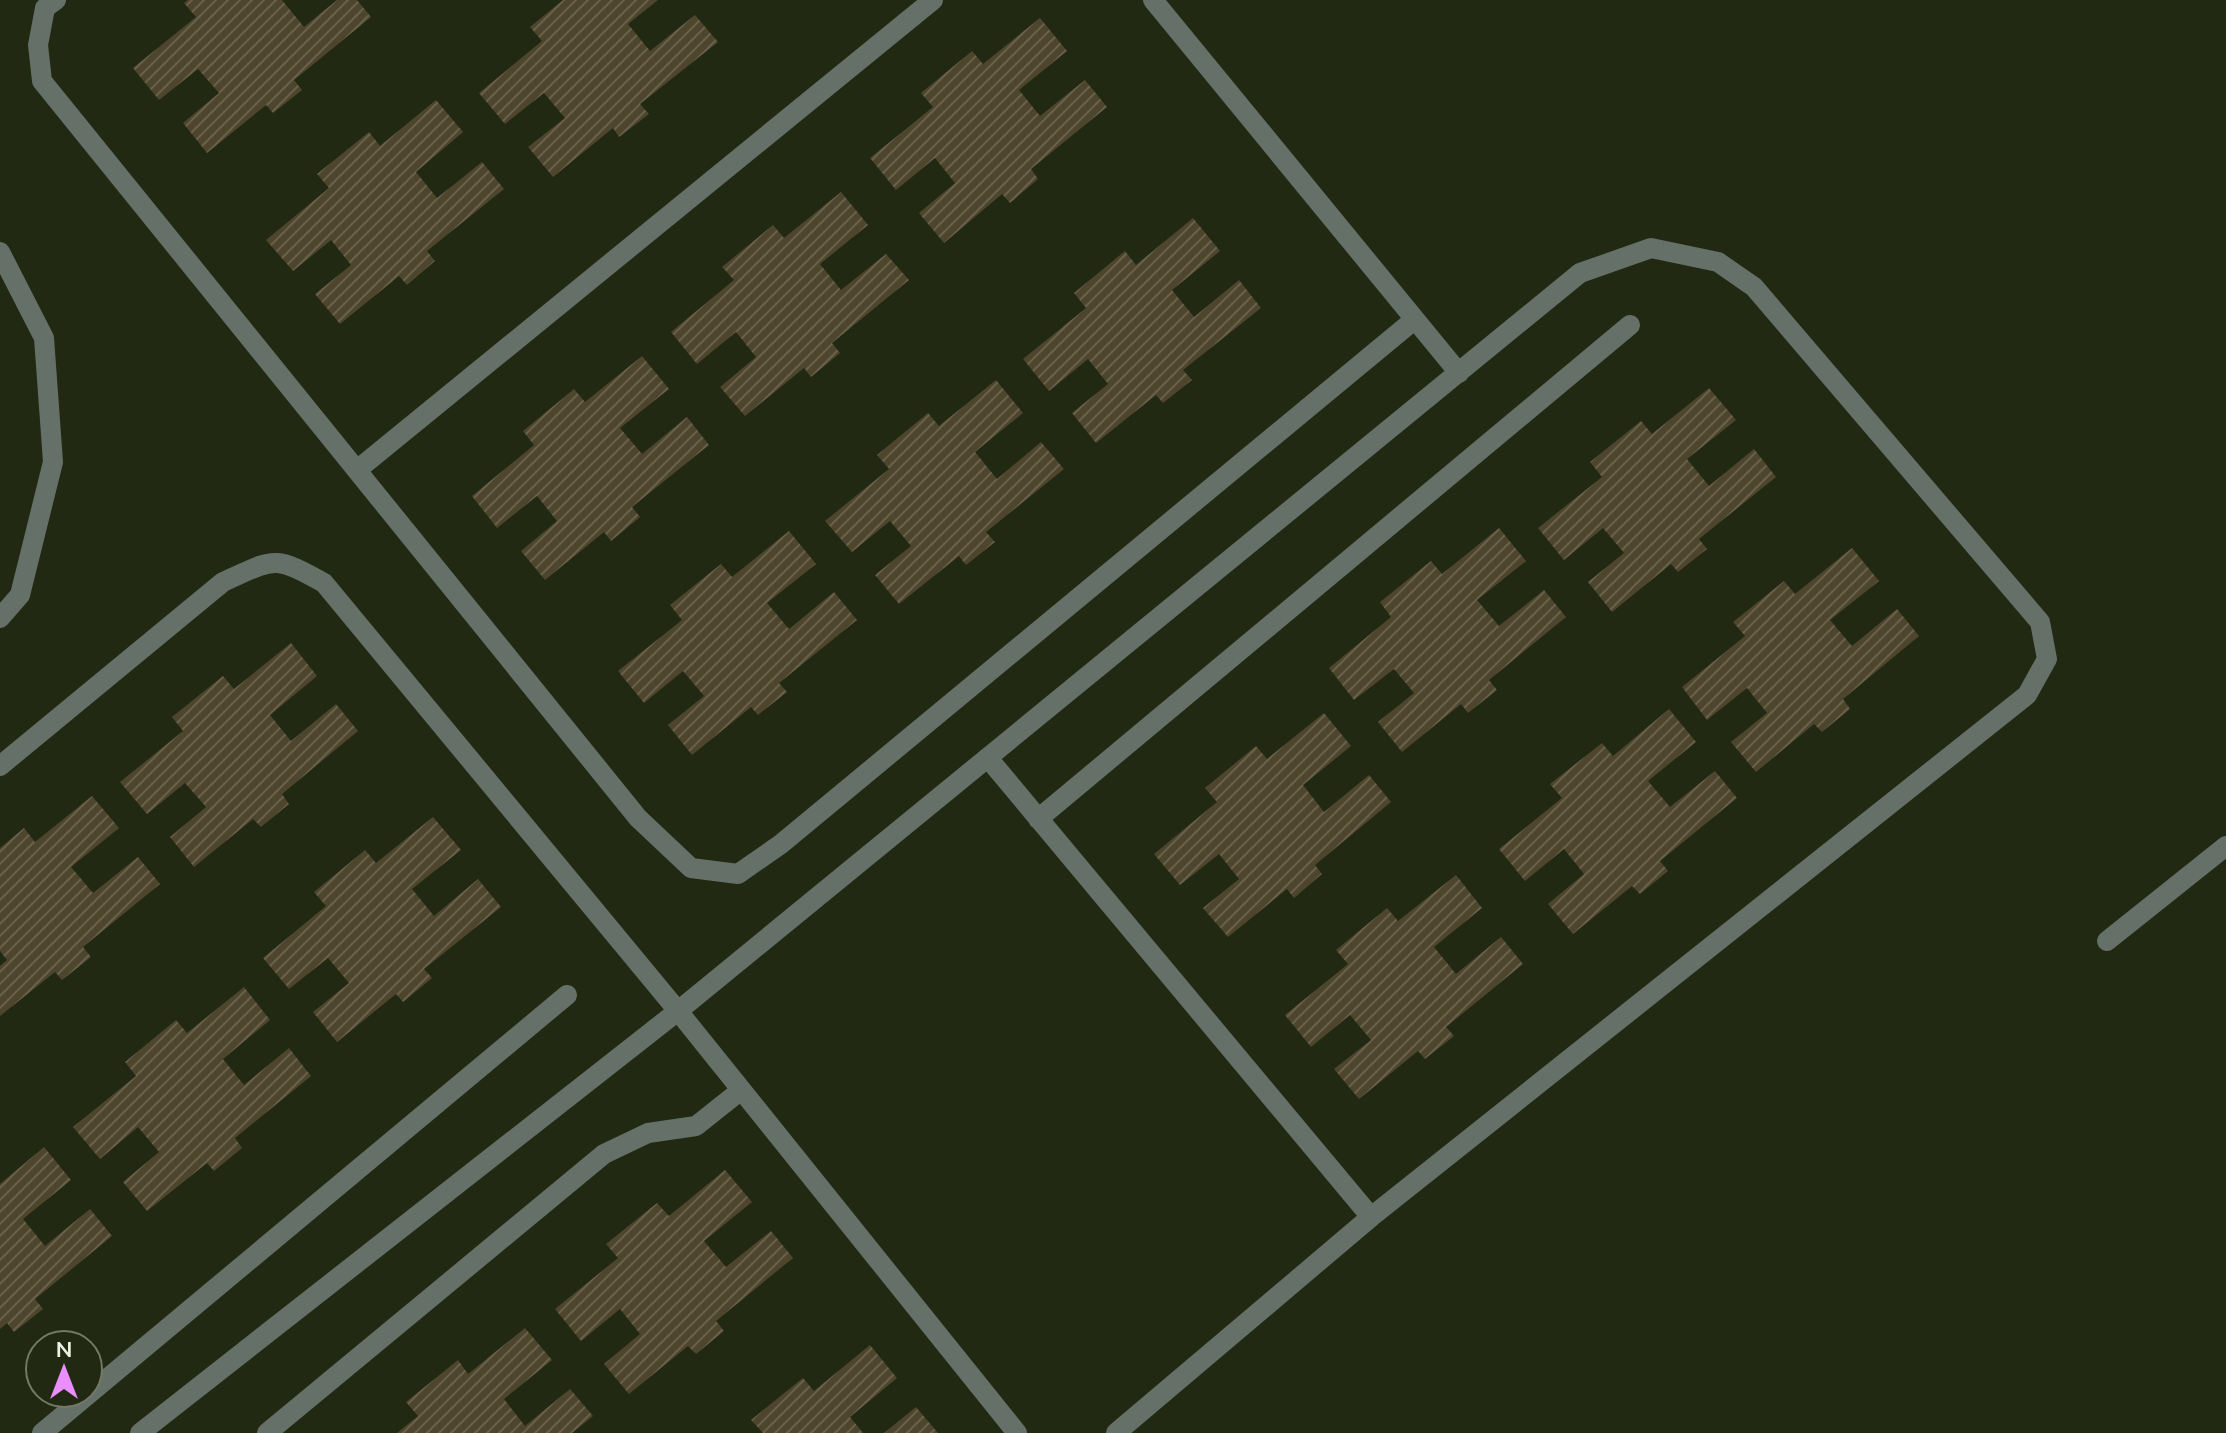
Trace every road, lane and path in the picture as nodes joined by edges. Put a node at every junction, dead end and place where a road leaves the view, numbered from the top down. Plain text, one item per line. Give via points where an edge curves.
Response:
1 (56, 0) edge
2 (933, 0) edge
3 (1153, 0) edge
4 (0, 252) edge
5 (1414, 320) junction
6 (1630, 325) dead end
7 (1459, 373) junction
8 (357, 470) junction
9 (0, 618) edge
10 (988, 758) junction
11 (0, 766) edge
12 (1038, 819) junction
13 (2226, 846) edge
14 (2107, 941) dead end
15 (567, 995) dead end
16 (678, 1011) junction
17 (740, 1091) junction
18 (1371, 1217) junction
19 (42, 1433) edge
20 (140, 1433) edge
21 (267, 1433) edge
22 (1017, 1433) edge
23 (1116, 1433) edge

1 - 8 street via 45,8 38,45 42,81
2 - 8 street
3 - 5 street
4 - 9 street via 44,338 53,462 20,595
5 - 7 street
5 - 8 street via 781,844 738,874 691,868 638,818
6 - 12 street
7 - 10 street
7 - 18 street via 1580,273 1651,248 1718,262 1754,287 2040,622 2047,659 2027,695 2015,705
10 - 12 street
10 - 16 street
11 - 16 street via 223,582 264,564 285,562 324,583
12 - 18 street
13 - 14 street
15 - 19 street
16 - 17 street
16 - 20 street
17 - 21 street via 696,1126 648,1133 604,1154
17 - 22 street
18 - 23 street

